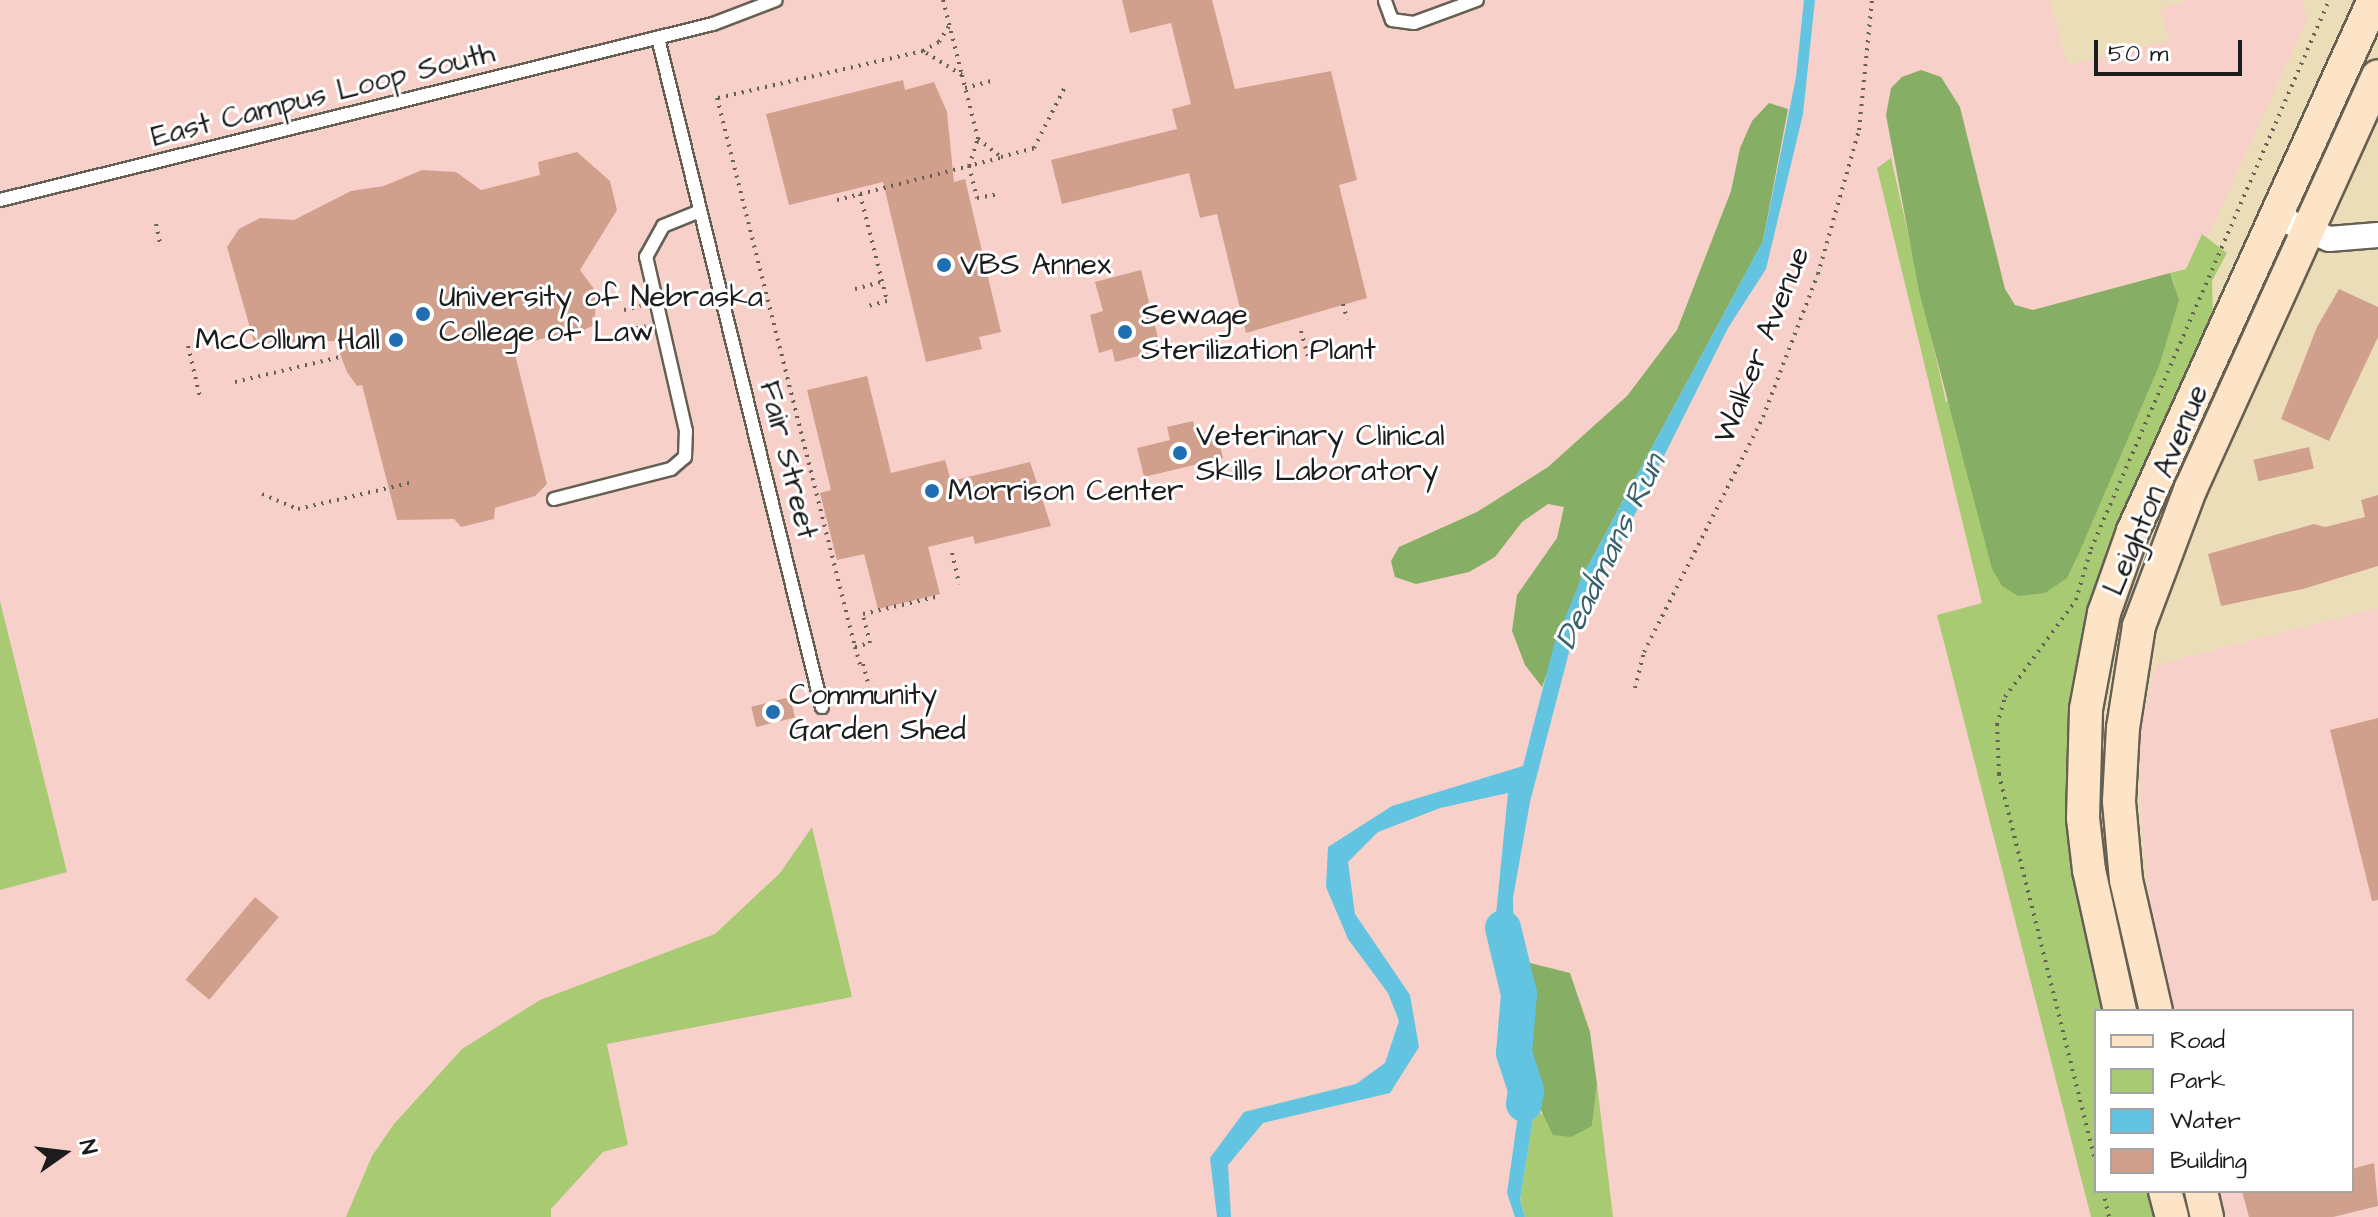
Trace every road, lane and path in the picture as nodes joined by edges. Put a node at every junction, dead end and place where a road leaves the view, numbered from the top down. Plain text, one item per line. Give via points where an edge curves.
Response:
1 (776, 0) edge
2 (943, 0) edge
3 (1477, 0) edge
4 (1872, 0) edge
5 (2374, 0) edge
6 (1385, 1) edge
7 (949, 25) junction
8 (658, 38) junction
9 (923, 51) junction
10 (962, 75) junction
11 (2378, 76) edge
12 (995, 80) dead end
13 (1065, 87) dead end
14 (965, 88) junction
15 (978, 139) junction
16 (1001, 157) junction
17 (969, 166) junction
18 (860, 194) junction
19 (1000, 194) dead end
20 (0, 200) edge
21 (837, 200) dead end
22 (700, 211) junction
23 (2277, 217) junction
24 (156, 224) dead end
25 (2308, 231) junction
26 (2378, 235) edge
27 (160, 243) dead end
28 (882, 282) junction
29 (855, 289) dead end
30 (1343, 304) dead end
31 (868, 306) dead end
32 (1347, 319) dead end
33 (1301, 331) dead end
34 (188, 346) dead end
35 (340, 357) dead end
36 (1308, 358) dead end
37 (235, 382) dead end
38 (200, 397) dead end
39 (414, 482) dead end
40 (262, 494) dead end
41 (554, 499) dead end
42 (952, 553) dead end
43 (959, 584) dead end
44 (940, 596) dead end
45 (855, 647) junction
46 (1635, 688) dead end
47 (870, 690) dead end
48 (822, 707) dead end
49 (2120, 1009) edge
50 (2156, 1009) edge
51 (2103, 1193) edge
52 (2166, 1193) edge
53 (2201, 1193) edge
54 (2109, 1217) edge
55 (2172, 1217) edge
56 (2207, 1217) edge

1 - 8 lane, East Campus Loop South
2 - 7 path
3 - 6 lane via 1414,23 1392,20
4 - 46 path, Walker Avenue via 1859,130 1818,274 1763,417 1644,652
5 - 23 main road, Leighton Avenue
7 - 9 path via 939,42
7 - 10 path
8 - 20 lane, East Campus Loop South
8 - 22 lane, Fair Street
9 - 10 path
9 - 45 path via 717,98 776,340 786,355
10 - 14 path
11 - 25 main road, Leighton Avenue
12 - 14 path
13 - 16 path via 1034,148
14 - 15 path
15 - 16 path
15 - 17 path
16 - 17 path
17 - 18 path
17 - 19 path via 977,198
18 - 21 path
18 - 28 path
22 - 41 lane via 663,226 646,257 686,431 685,457 671,469
22 - 48 lane, Fair Street
23 - 25 street
23 - 49 main road, Leighton Avenue via 2133,531 2094,659 2086,709 2083,818
24 - 27 path
25 - 26 street via 2329,239
25 - 50 main road, Leighton Avenue via 2175,527 2136,639 2119,801 2126,880
28 - 29 path
28 - 31 path via 887,301
30 - 32 path
33 - 36 path
34 - 38 path
35 - 37 path
39 - 40 path via 298,509
42 - 43 path
44 - 45 path via 863,614 870,643
45 - 47 path
51 - 54 path
52 - 55 main road
53 - 56 main road

